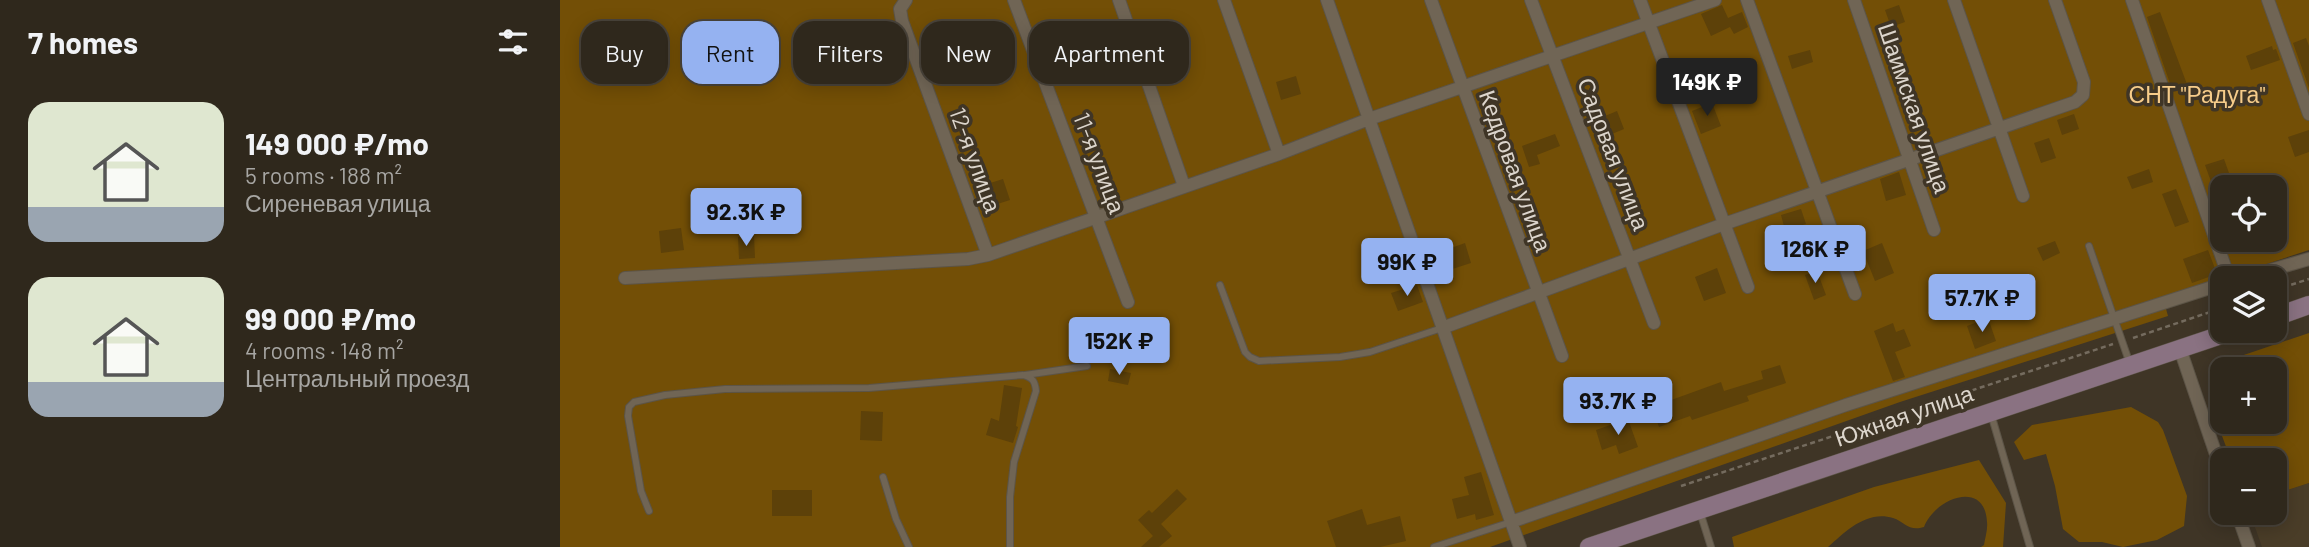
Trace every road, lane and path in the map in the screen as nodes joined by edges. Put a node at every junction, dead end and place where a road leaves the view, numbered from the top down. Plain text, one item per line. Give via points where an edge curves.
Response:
1 (906, 0) edge
2 (1014, 0) edge
3 (1119, 0) edge
4 (1224, 0) edge
5 (1327, 0) edge
6 (1431, 0) edge
7 (1531, 0) edge
8 (1640, 0) edge
9 (1715, 0) edge
10 (1748, 0) edge
11 (1854, 0) edge
12 (1954, 0) edge
13 (2056, 0) edge
14 (2132, 0) edge
15 (2268, 0) edge
16 (1648, 23) junction
17 (1553, 56) junction
18 (1463, 87) junction
19 (2309, 114) edge
20 (1368, 120) junction
21 (2000, 128) junction
22 (1279, 153) junction
23 (1909, 159) junction
24 (1184, 186) junction
25 (1818, 191) junction
26 (2023, 196) dead end
27 (1097, 216) junction
28 (1724, 224) junction
29 (1934, 230) dead end
30 (2089, 246) dead end
31 (988, 255) junction
32 (1630, 258) junction
33 (2309, 259) edge
34 (2225, 266) edge
35 (2285, 266) edge
36 (625, 278) dead end
37 (2309, 279) edge
38 (1220, 285) dead end
39 (2287, 286) edge
40 (1748, 287) dead end
41 (2210, 288) edge
42 (1538, 294) junction
43 (1855, 294) dead end
44 (1128, 302) dead end
45 (2309, 305) edge
46 (2210, 311) edge
47 (2287, 313) edge
48 (2114, 317) junction
49 (1654, 323) dead end
50 (1441, 328) junction
51 (2210, 339) edge
52 (2122, 341) junction
53 (2180, 349) junction
54 (1562, 356) dead end
55 (1087, 366) dead end
56 (2131, 366) junction
57 (1023, 375) junction
58 (1990, 412) junction
59 (2214, 448) edge
60 (883, 477) dead end
61 (1681, 486) dead end
62 (649, 510) dead end
63 (1699, 510) junction
64 (1511, 522) junction
65 (2241, 525) edge
66 (909, 547) edge
67 (1010, 547) edge
68 (1434, 547) edge
69 (1520, 547) edge
70 (1589, 547) edge
71 (1711, 547) edge
72 (2030, 547) edge
73 (2249, 547) edge

1 - 31 street, 12-я улица via 900,9 902,21
2 - 27 street, 11-я улица
3 - 24 street
4 - 22 street
5 - 20 street
6 - 18 street, Кедровая улица
7 - 17 street, Садовая улица
8 - 16 street
9 - 16 street
10 - 25 street
11 - 23 street, Шаимская улица
12 - 21 street
13 - 21 street via 2084,82 2083,95 2076,102
14 - 34 street
15 - 19 street
16 - 17 street
16 - 28 street
17 - 18 street
17 - 32 street, Садовая улица
18 - 20 street
18 - 42 street, Кедровая улица
20 - 22 street
20 - 50 street
21 - 23 street
21 - 26 street
22 - 24 street
23 - 25 street
23 - 29 street, Шаимская улица
24 - 27 street
25 - 28 street
25 - 43 street
27 - 31 street
27 - 44 street, 11-я улица
28 - 32 street
28 - 40 street
30 - 48 lane
31 - 36 street
32 - 42 street
32 - 49 street, Садовая улица
33 - 35 street
37 - 39 path
38 - 50 lane via 1245,352 1259,361 1350,355
41 - 48 street
42 - 50 street
42 - 54 street, Кедровая улица
45 - 47 main road
46 - 52 path
48 - 52 lane
48 - 64 street
50 - 64 street
51 - 53 main road, Южная улица
52 - 56 lane
52 - 61 path
53 - 56 main road, Южная улица
53 - 59 street
55 - 57 lane
56 - 58 main road, Южная улица
57 - 62 lane via 869,388 725,389 634,401 628,416 641,491
57 - 67 lane via 1031,377 1036,391 1014,462
58 - 63 main road, Южная улица
58 - 72 lane
60 - 66 lane
63 - 70 main road, Южная улица
63 - 71 lane
64 - 68 lane
64 - 69 street
65 - 73 street

